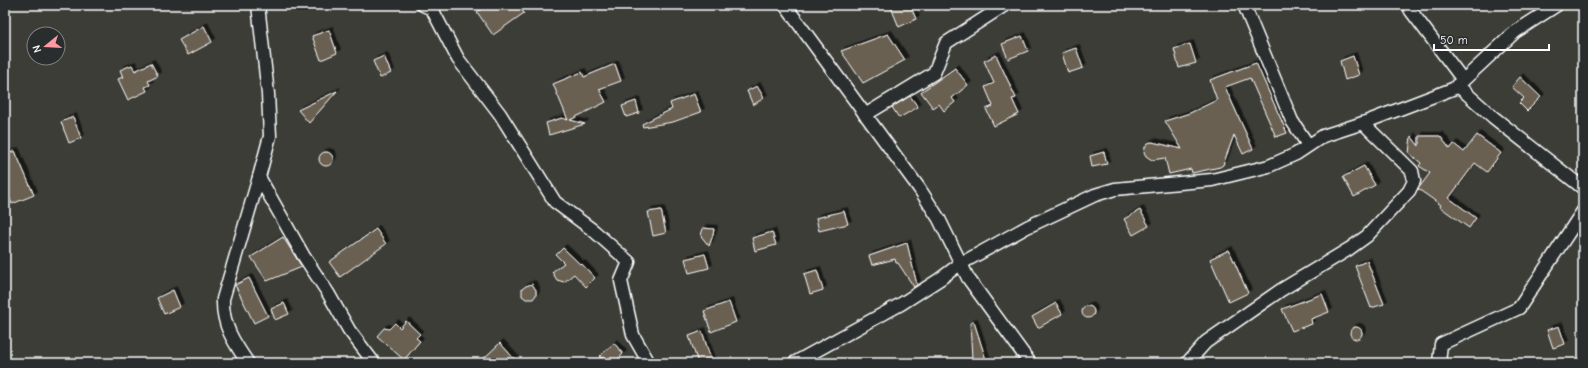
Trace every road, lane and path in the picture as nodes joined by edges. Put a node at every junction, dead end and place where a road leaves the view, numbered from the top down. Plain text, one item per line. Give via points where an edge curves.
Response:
1 (258, 5) edge
2 (423, 5) edge
3 (785, 5) edge
4 (1005, 5) edge
5 (1244, 5) edge
6 (1408, 5) edge
7 (1557, 5) edge
8 (1460, 82) junction
9 (866, 115) junction
10 (1363, 123) junction
11 (1308, 145) junction
12 (260, 177) junction
13 (1583, 188) edge
14 (1583, 211) edge
15 (960, 264) junction
16 (248, 363) edge
17 (374, 363) edge
18 (649, 363) edge
19 (794, 363) edge
20 (1030, 363) edge
21 (1187, 363) edge
22 (1439, 363) edge

1 - 12 street via 270,136
2 - 18 street via 432,9 458,59 500,114 554,202 594,231 629,262 621,281 633,335
3 - 9 street
4 - 9 street via 946,43 934,73
5 - 11 street via 1292,121
6 - 8 street
7 - 8 street via 1515,32
8 - 10 street via 1455,88
8 - 13 street via 1494,118
9 - 15 street via 939,219
10 - 11 street via 1323,136
10 - 21 street via 1412,171 1414,181 1408,191 1364,238 1280,290 1206,342
11 - 15 street via 1296,154 1270,166 1232,176 1115,189 1027,227
12 - 16 street via 223,300 225,322
12 - 17 street via 303,255 349,330
14 - 22 street via 1519,308 1440,344
15 - 19 street via 901,304
15 - 20 street

